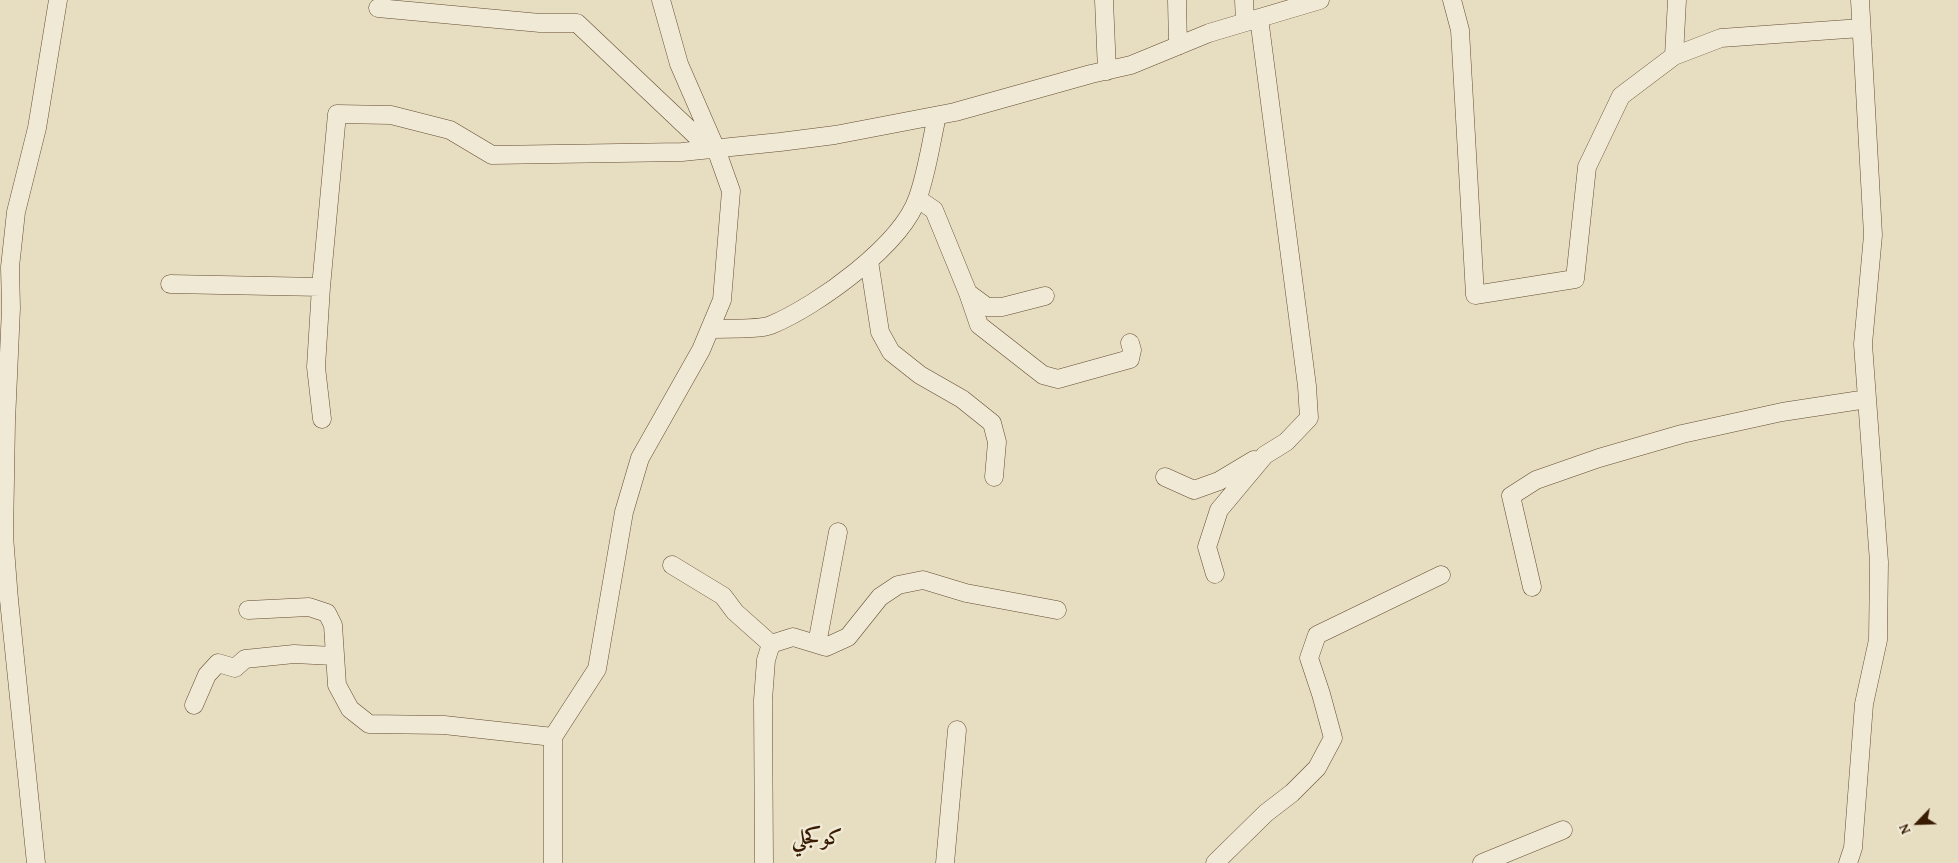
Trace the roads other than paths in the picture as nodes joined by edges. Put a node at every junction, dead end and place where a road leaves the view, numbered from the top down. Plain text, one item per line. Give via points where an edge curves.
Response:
1 (58, 0) edge
2 (661, 0) edge
3 (1104, 0) edge
4 (1177, 0) edge
5 (1244, 0) edge
6 (1320, 0) edge
7 (1452, 0) edge
8 (1677, 0) edge
9 (1860, 0) edge
10 (378, 8) dead end
11 (1252, 20) junction
12 (1861, 28) junction
13 (1178, 46) junction
14 (1674, 56) junction
15 (1106, 71) junction
16 (937, 116) junction
17 (713, 149) junction
18 (918, 199) junction
19 (869, 262) junction
20 (170, 284) dead end
21 (321, 286) junction
22 (968, 293) junction
23 (1045, 296) dead end
24 (710, 329) junction
25 (1130, 343) dead end
26 (1867, 399) junction
27 (322, 419) dead end
28 (1264, 455) junction
29 (994, 477) dead end
30 (1165, 477) dead end
31 (838, 532) dead end
32 (672, 565) dead end
33 (1215, 574) dead end
34 (1441, 576) dead end
35 (1532, 587) dead end
36 (248, 610) dead end
37 (1057, 610) dead end
38 (772, 644) junction
39 (818, 644) junction
40 (334, 656) junction
41 (194, 705) dead end
42 (957, 730) dead end
43 (553, 737) junction
44 (1563, 830) dead end
45 (36, 863) edge
46 (553, 863) edge
47 (764, 863) edge
48 (945, 863) edge
49 (1215, 863) edge
50 (1482, 863) edge
51 (1848, 863) edge

1 - 45 street via 37,128 16,212 10,267 6,421 5,545
2 - 17 street via 679,64
3 - 15 street
4 - 13 street
5 - 11 street
6 - 11 street
7 - 14 street via 1460,30 1475,296 1575,279 1587,167 1621,96
8 - 14 street
9 - 12 street
10 - 17 street via 540,23 577,23
11 - 13 street
11 - 28 street via 1307,386 1309,418 1286,442
12 - 14 street via 1721,38
12 - 26 street via 1873,235 1863,344
13 - 15 street via 1131,65
15 - 16 street
16 - 17 street via 835,135
16 - 18 street
17 - 21 street via 492,155 450,130 391,115 337,114
17 - 24 street via 731,191 722,300
18 - 19 street via 900,229
18 - 22 street via 934,210
19 - 24 street via 812,303 769,326
19 - 29 street via 880,332 892,352 920,375 962,399 992,423 998,442
20 - 21 street
21 - 27 street via 316,367
22 - 23 street via 987,308
22 - 25 street via 979,325 1043,375 1058,379 1130,359
24 - 43 street via 640,458 624,512 598,669
26 - 35 street via 1782,412 1682,434 1536,480 1512,496
26 - 51 street via 1879,562 1878,640 1864,704 1853,848
28 - 30 street via 1194,490
28 - 33 street via 1220,510 1207,547
31 - 39 street
32 - 38 street via 723,596 735,612
34 - 49 street via 1317,635 1309,658 1333,738 1317,768
36 - 40 street via 309,607 327,613 333,626
37 - 39 street via 966,593 923,580 898,585 880,598 848,637 826,647
38 - 39 street via 793,637
38 - 47 street via 766,660 763,700
40 - 41 street via 294,654 245,659 235,668 218,662 207,675
40 - 43 street via 337,685 350,709 369,724 444,725
42 - 48 street
43 - 46 street
44 - 50 street

